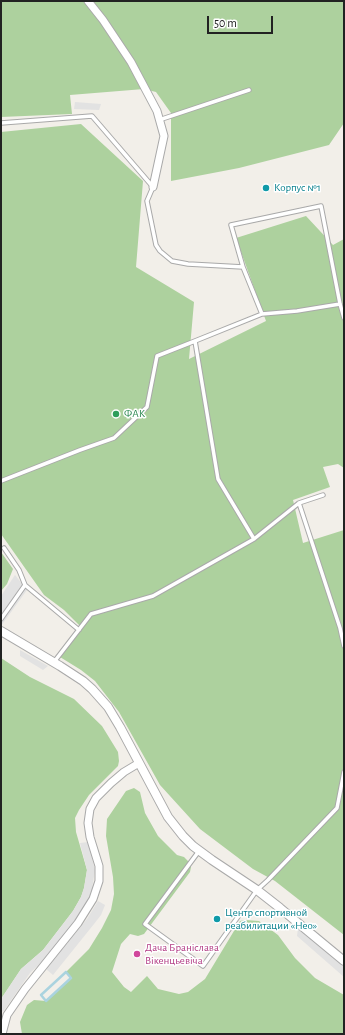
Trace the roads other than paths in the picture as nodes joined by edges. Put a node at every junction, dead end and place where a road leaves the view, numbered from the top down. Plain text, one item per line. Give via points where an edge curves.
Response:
1 (88, 1) edge
2 (249, 90) dead end
3 (159, 120) junction
4 (1, 123) edge
5 (154, 187) junction
6 (243, 267) junction
7 (340, 304) junction
8 (262, 314) junction
9 (344, 318) edge
10 (196, 341) junction
11 (1, 481) edge
12 (323, 495) dead end
13 (299, 503) junction
14 (254, 539) junction
15 (4, 548) dead end
16 (25, 585) junction
17 (1, 619) edge
18 (342, 628) edge
19 (79, 630) junction
20 (1, 631) edge
21 (344, 646) edge
22 (54, 663) junction
23 (139, 764) junction
24 (344, 772) edge
25 (199, 851) junction
26 (257, 890) junction
27 (344, 961) edge
28 (3, 1033) edge

1 - 3 street via 131,62 157,111
2 - 3 lane
3 - 5 street via 164,136
4 - 5 lane via 92,116
5 - 6 lane via 147,201 156,245 164,256 172,261 188,264
6 - 7 lane via 231,225 321,206
6 - 8 lane
7 - 8 lane
7 - 9 lane
8 - 10 lane
10 - 11 lane via 157,356 147,407 114,438
10 - 14 lane via 218,479
12 - 13 lane
13 - 14 lane
13 - 18 lane
14 - 19 lane via 153,596 91,614
15 - 16 lane
16 - 17 lane
16 - 19 lane
18 - 21 lane
19 - 22 lane
20 - 22 street
22 - 23 street via 83,681 99,696 120,727
23 - 25 street via 168,817
23 - 28 street via 111,783 96,798 90,809 90,837 99,866 99,881 93,899 78,923 7,1015
24 - 26 lane via 337,808
25 - 26 street
25 - 26 lane via 145,924 203,966
26 - 27 street

